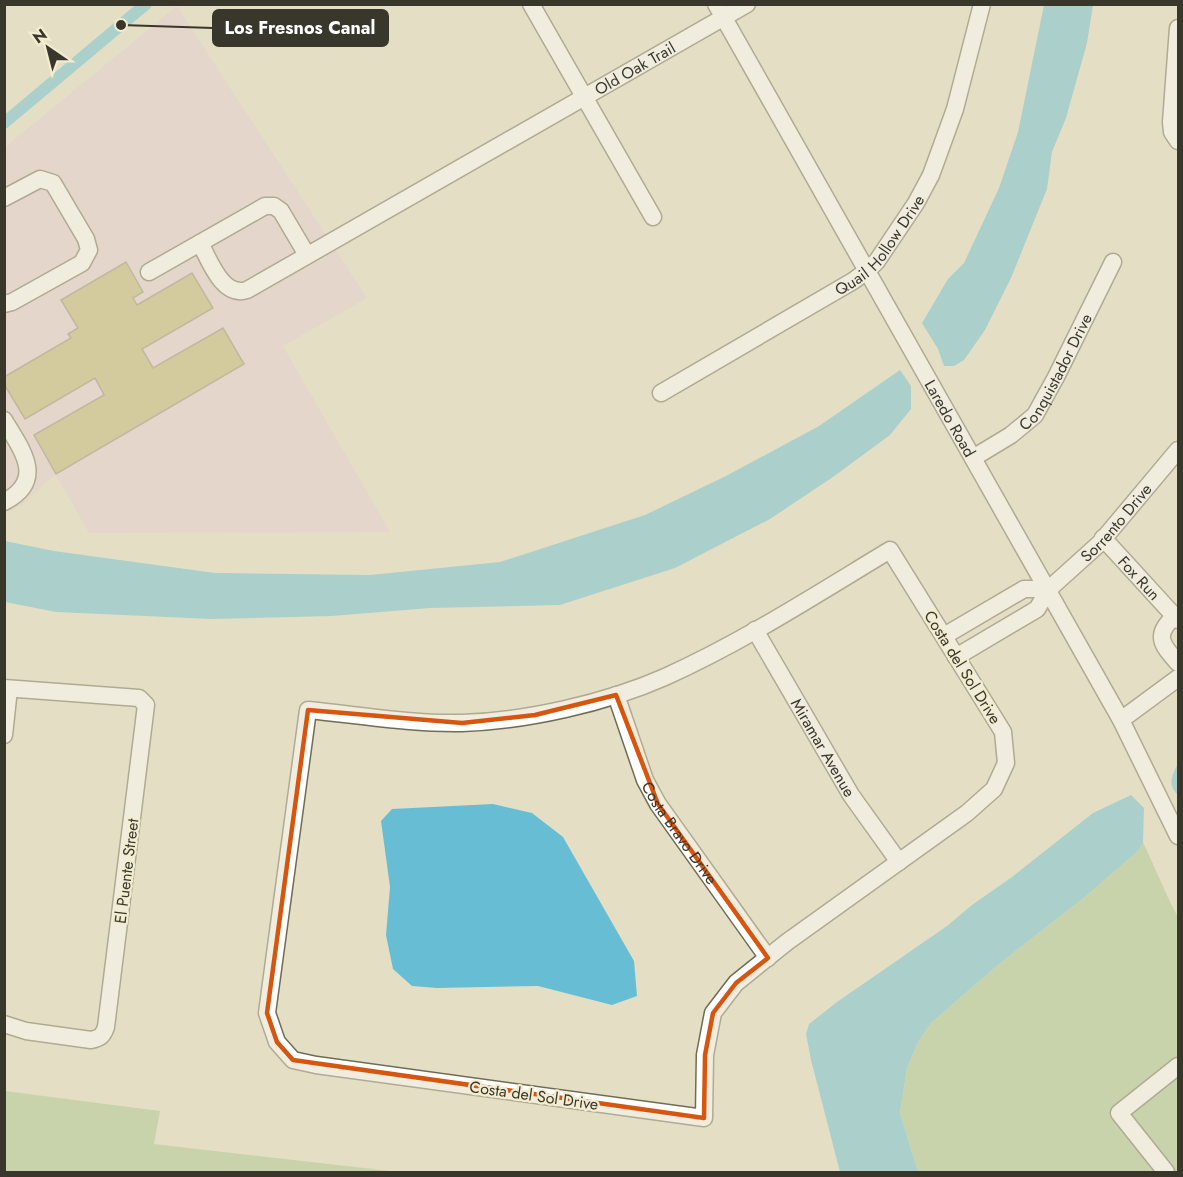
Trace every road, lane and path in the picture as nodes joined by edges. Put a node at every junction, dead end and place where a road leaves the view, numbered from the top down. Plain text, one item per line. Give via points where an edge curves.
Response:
1 (531, 4) edge
2 (747, 4) edge
3 (982, 4) edge
4 (720, 11) edge
5 (1179, 28) edge
6 (584, 99) junction
7 (1179, 141) edge
8 (4, 198) edge
9 (653, 217) dead end
10 (200, 243) junction
11 (307, 255) junction
12 (1113, 262) dead end
13 (868, 270) junction
14 (149, 272) dead end
15 (4, 304) edge
16 (661, 393) dead end
17 (4, 420) edge
18 (1179, 450) edge
19 (973, 458) junction
20 (4, 502) edge
21 (1103, 538) junction
22 (1048, 590) junction
23 (1177, 618) edge
24 (755, 630) junction
25 (944, 636) junction
26 (956, 657) junction
27 (1179, 663) edge
28 (1179, 678) edge
29 (7, 688) edge
30 (616, 695) junction
31 (1121, 720) junction
32 (4, 735) edge
33 (1179, 836) edge
34 (899, 862) junction
35 (768, 958) junction
36 (4, 1024) edge
37 (1179, 1066) edge
38 (1166, 1173) edge

1 - 6 street
2 - 4 street, Old Oak Trail
3 - 13 street, Quail Hollow Drive via 955,109 932,175
4 - 6 street, Old Oak Trail
4 - 13 street, Laredo Road
5 - 7 street via 1171,122
6 - 9 street
6 - 11 street, Old Oak Trail
8 - 15 street via 40,179 49,180 56,185 89,250 85,260
10 - 11 street, Old Oak Trail via 222,282 238,292
10 - 11 street via 260,207 270,206 281,211
10 - 14 street
12 - 19 street, Conquistador Drive via 1035,415
13 - 16 street, Quail Hollow Drive
13 - 19 street, Laredo Road
17 - 20 street via 25,456 29,471 23,487
18 - 21 street, Sorrento Drive
19 - 22 street, Laredo Road
21 - 22 street, Sorrento Drive
21 - 23 street, Fox Run
22 - 25 street via 1024,589
22 - 26 street, Sorrento Drive via 1037,609
22 - 31 street, Laredo Road
23 - 27 street, Fox Run via 1166,625 1161,636 1162,643
24 - 25 street, Costa del Sol Drive via 890,550
24 - 30 street, Costa del Sol Drive via 665,677
24 - 34 street, Miramar Avenue via 851,795
25 - 26 street, Costa del Sol Drive
26 - 34 street, Costa del Sol Drive via 1003,732 1006,763 994,789
28 - 31 street
29 - 32 street
29 - 36 street, El Puente Street via 139,698 146,705 106,1027 100,1039 91,1040
30 - 35 street, Costa Bravo Drive via 645,780 658,804
30 - 35 street, Costa del Sol Drive via 536,715 462,723 308,710 267,1013 277,1042 293,1060 315,1065 704,1118 705,1055 713,1013 736,983
31 - 33 street, Laredo Road
34 - 35 street, Costa del Sol Drive
37 - 38 street via 1119,1113

